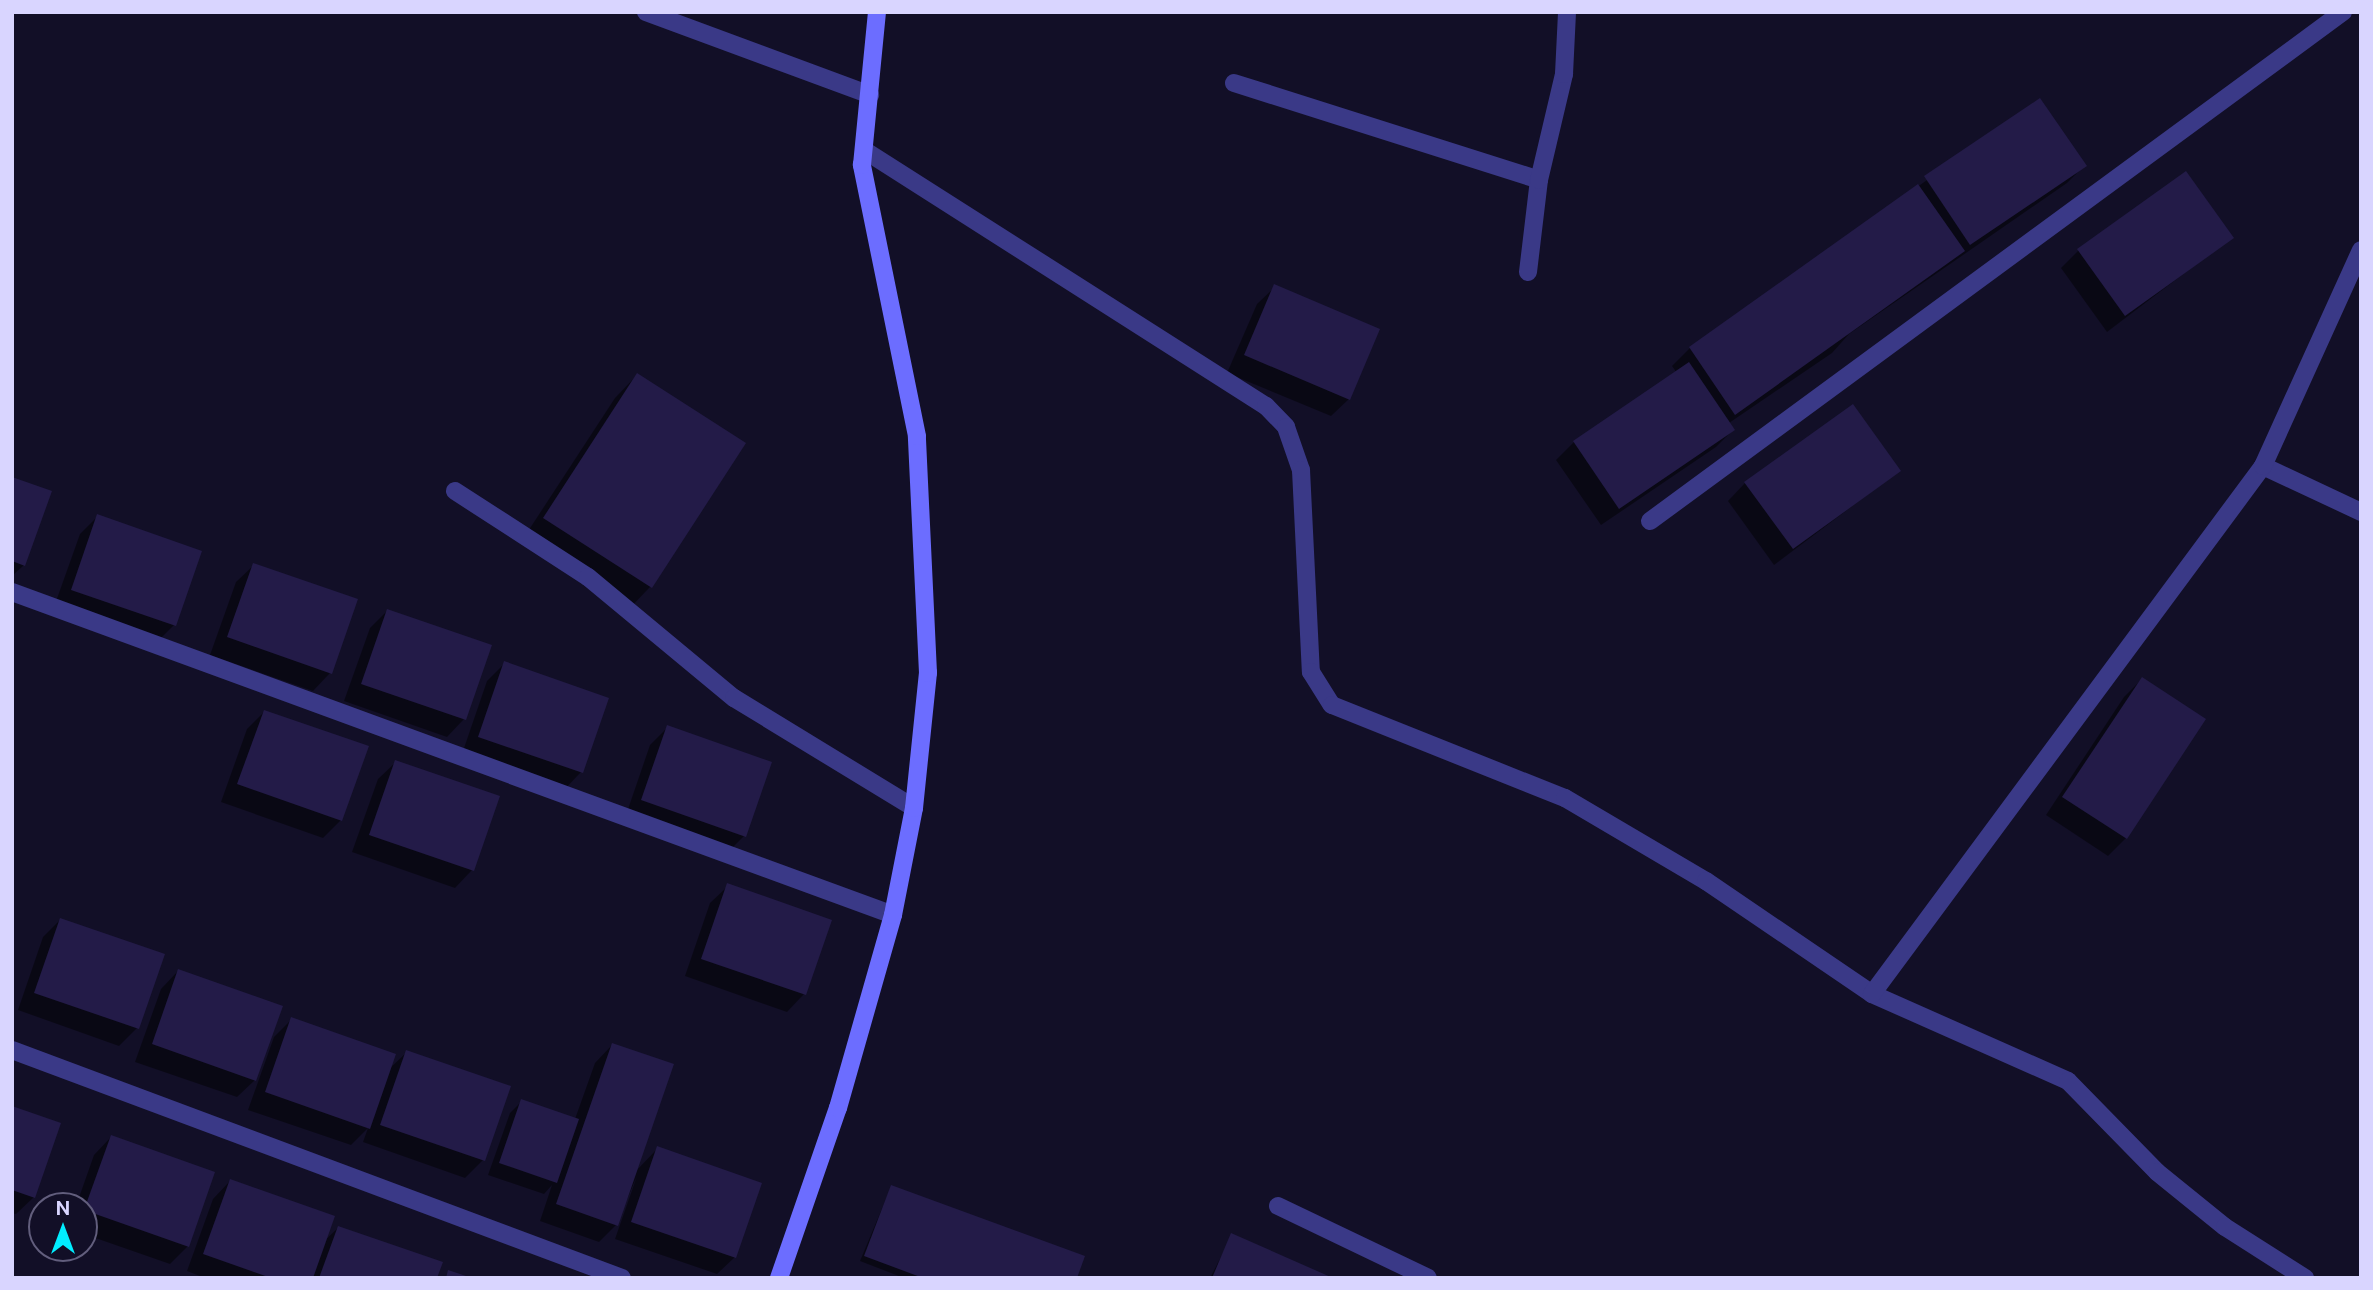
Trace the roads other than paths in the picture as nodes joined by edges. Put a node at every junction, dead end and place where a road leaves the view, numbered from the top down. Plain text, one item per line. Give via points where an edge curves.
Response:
1 (646, 12) edge
2 (877, 12) edge
3 (1567, 12) edge
4 (2343, 12) edge
5 (1234, 83) dead end
6 (870, 95) junction
7 (864, 150) junction
8 (1539, 180) junction
9 (2361, 250) edge
10 (1528, 272) dead end
11 (2263, 466) junction
12 (455, 491) dead end
13 (2361, 512) edge
14 (1650, 521) dead end
15 (12, 593) edge
16 (914, 808) junction
17 (893, 915) junction
18 (1871, 993) junction
19 (12, 1050) edge
20 (1278, 1206) dead end
21 (622, 1278) edge
22 (779, 1278) edge
23 (1428, 1278) edge
24 (2305, 1278) edge

1 - 6 street
2 - 6 street
3 - 8 street via 1564,74
4 - 14 street
5 - 8 street
6 - 7 street
7 - 16 street via 862,164 917,436 928,673
7 - 18 street via 1266,406 1286,427 1301,470 1311,672 1332,705 1565,798 1706,881
8 - 10 street
9 - 11 street
11 - 13 street
11 - 18 street
12 - 16 street via 588,577 734,698
15 - 17 street
16 - 17 street
17 - 22 street via 838,1108
18 - 24 street via 2068,1081 2157,1172 2225,1227
19 - 21 street
20 - 23 street

